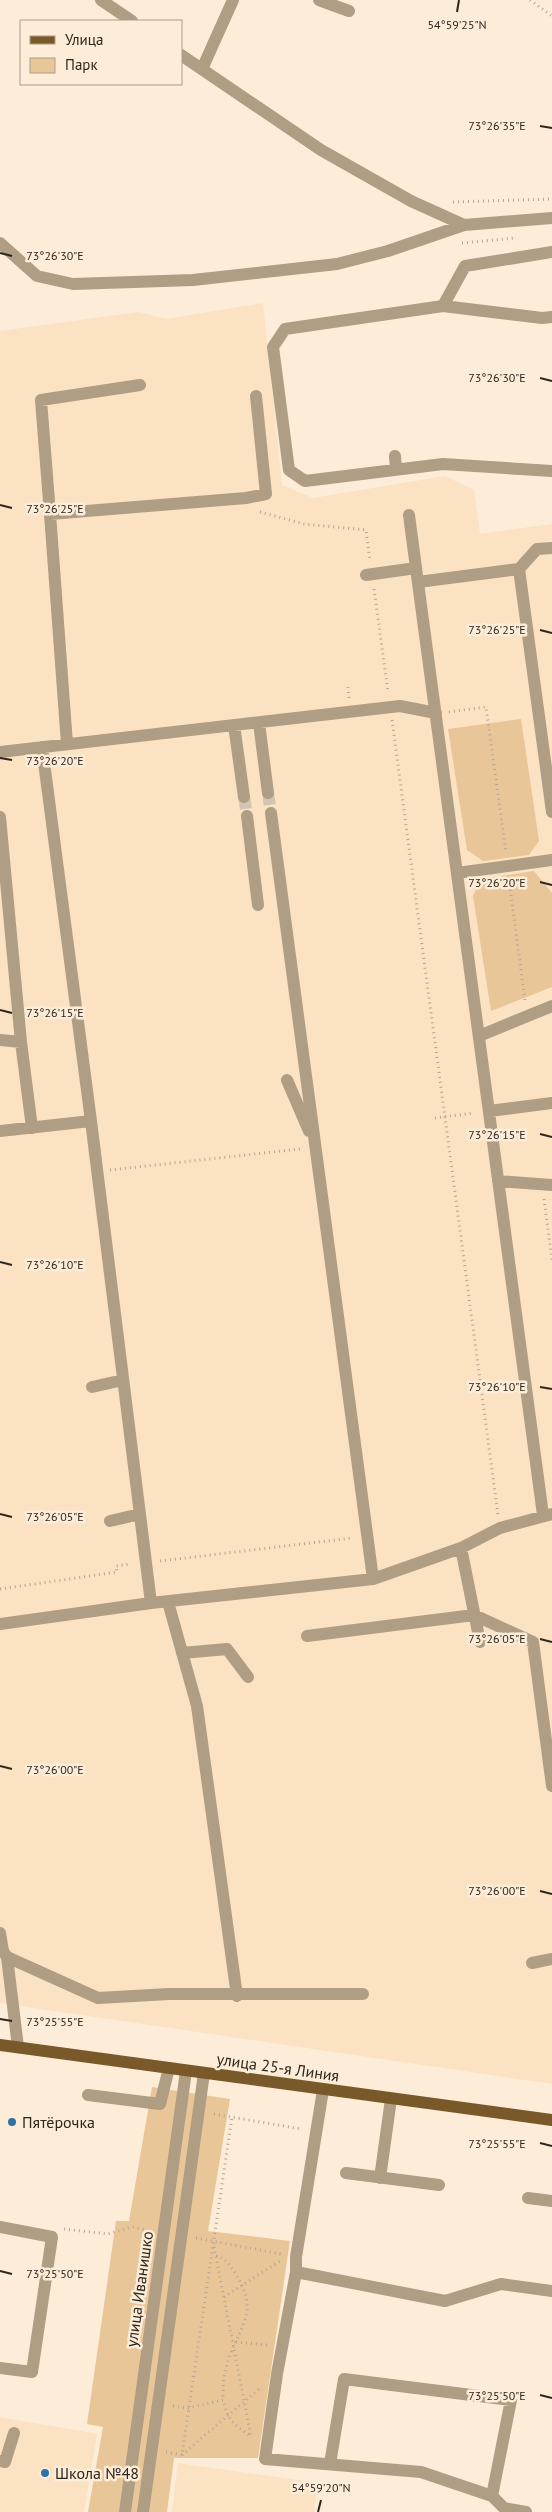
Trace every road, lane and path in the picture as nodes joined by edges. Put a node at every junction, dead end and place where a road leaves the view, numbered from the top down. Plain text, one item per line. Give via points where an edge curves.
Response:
1 (100, 0) edge
2 (233, 0) edge
3 (319, 0) edge
4 (530, 0) edge
5 (350, 11) dead end
6 (552, 16) edge
7 (130, 20) edge
8 (182, 56) edge
9 (202, 69) junction
10 (552, 199) edge
11 (450, 202) dead end
12 (552, 218) edge
13 (464, 225) junction
14 (0, 243) edge
15 (552, 252) edge
16 (443, 306) junction
17 (552, 317) edge
18 (140, 385) dead end
19 (256, 396) dead end
20 (395, 456) dead end
21 (396, 470) junction
22 (552, 471) edge
23 (257, 511) dead end
24 (50, 514) junction
25 (409, 515) dead end
26 (552, 548) edge
27 (416, 568) junction
28 (519, 569) junction
29 (369, 574) junction
30 (418, 582) junction
31 (390, 708) junction
32 (454, 711) dead end
33 (436, 713) junction
34 (259, 722) junction
35 (488, 724) dead end
36 (234, 725) junction
37 (67, 744) junction
38 (42, 747) junction
39 (0, 752) edge
40 (268, 793) tunnel mouth
41 (244, 797) tunnel mouth
42 (552, 812) edge
43 (271, 813) tunnel mouth
44 (246, 816) tunnel mouth
45 (0, 817) edge
46 (552, 860) edge
47 (457, 872) junction
48 (258, 905) dead end
49 (552, 1006) edge
50 (479, 1036) junction
51 (0, 1040) edge
52 (21, 1042) junction
53 (287, 1080) dead end
54 (552, 1103) edge
55 (489, 1111) junction
56 (445, 1117) junction
57 (435, 1118) dead end
58 (91, 1121) junction
59 (32, 1128) junction
60 (0, 1131) edge
61 (316, 1147) junction
62 (97, 1171) junction
63 (498, 1181) junction
64 (547, 1184) edge
65 (551, 1250) edge
66 (552, 1260) edge
67 (123, 1380) junction
68 (92, 1387) dead end
69 (140, 1514) junction
70 (547, 1514) edge
71 (110, 1521) dead end
72 (500, 1528) junction
73 (368, 1537) junction
74 (461, 1548) junction
75 (146, 1562) junction
76 (373, 1579) junction
77 (0, 1589) edge
78 (168, 1602) junction
79 (151, 1604) junction
80 (474, 1615) junction
81 (0, 1624) edge
82 (306, 1636) dead end
83 (480, 1642) dead end
84 (182, 1654) junction
85 (248, 1677) dead end
86 (552, 1786) edge
87 (0, 1933) edge
88 (3, 1953) edge
89 (552, 1959) edge
90 (532, 1963) dead end
91 (363, 1994) dead end
92 (237, 1996) junction
93 (0, 2045) edge
94 (18, 2047) junction
95 (169, 2068) junction
96 (186, 2071) junction
97 (204, 2073) junction
98 (323, 2090) junction
99 (88, 2095) dead end
100 (391, 2099) junction
101 (232, 2118) dead end
102 (552, 2120) edge
103 (346, 2173) dead end
104 (380, 2178) junction
105 (439, 2186) dead end
106 (528, 2198) dead end
107 (552, 2201) edge
108 (0, 2227) edge
109 (163, 2233) junction
110 (181, 2235) junction
111 (52, 2237) junction
112 (213, 2243) junction
113 (281, 2254) junction
114 (216, 2256) junction
115 (296, 2257) junction
116 (296, 2272) junction
117 (242, 2286) junction
118 (552, 2291) edge
119 (224, 2297) junction
120 (236, 2342) junction
121 (282, 2346) junction
122 (234, 2347) junction
123 (0, 2368) edge
124 (277, 2374) junction
125 (223, 2400) junction
126 (245, 2402) junction
127 (158, 2403) junction
128 (188, 2408) junction
129 (227, 2417) junction
130 (14, 2433) dead end
131 (152, 2448) junction
132 (182, 2455) junction
133 (0, 2461) edge
134 (330, 2464) junction
135 (492, 2496) junction
136 (504, 2510) edge
137 (125, 2512) edge
138 (143, 2512) edge
139 (526, 2512) edge

1 - 7 street
2 - 9 street
3 - 5 street
4 - 6 path
8 - 9 street
9 - 13 street via 321,150 411,201
10 - 11 path
12 - 13 street
13 - 14 street via 388,251 337,264 193,280 73,284 38,276
15 - 16 street via 465,266
16 - 17 street
16 - 21 street via 284,329 273,347 289,470 305,480
18 - 24 street via 40,400
19 - 24 street via 266,494
20 - 21 street
21 - 22 street via 442,464
23 - 29 path via 304,524 366,530
24 - 37 street
25 - 27 street
26 - 28 street via 536,550
27 - 29 street
27 - 30 street
28 - 30 street
28 - 42 street
29 - 31 path
30 - 33 street
31 - 33 street via 400,706
31 - 34 street
31 - 56 path
32 - 35 path via 486,706
33 - 47 street
34 - 36 street
34 - 40 street
36 - 37 street
36 - 41 street
37 - 38 street
38 - 39 street
38 - 58 street
43 - 61 street
44 - 48 street
45 - 52 street
46 - 47 street
47 - 50 street
49 - 50 street
50 - 55 street
51 - 52 street
52 - 59 street
53 - 61 street
54 - 55 street
55 - 56 path
55 - 63 street
56 - 57 path
56 - 72 path
58 - 59 street
58 - 62 street
59 - 60 street
61 - 62 path
61 - 73 street
62 - 67 street
63 - 64 street
63 - 70 street
64 - 65 path
65 - 66 path
67 - 68 street
67 - 69 street
69 - 71 street
69 - 75 street
70 - 72 street
72 - 74 street
73 - 75 path
73 - 76 street
74 - 76 street
74 - 80 street
75 - 77 path via 116,1566 117,1572
75 - 79 street
76 - 78 street
78 - 79 street
78 - 84 street
79 - 81 street
80 - 82 street
80 - 83 street
80 - 86 street via 533,1642
84 - 85 street via 227,1649
84 - 92 street via 197,1706
87 - 88 street
88 - 92 street via 98,1998 170,1994
88 - 94 street
89 - 90 street
91 - 92 street
93 - 94 main road, улица 25-я Линия
94 - 95 main road, улица 25-я Линия
95 - 96 main road, улица 25-я Линия
95 - 99 street via 160,2104
96 - 97 main road, улица 25-я Линия
96 - 109 street, улица Иванишко
97 - 98 main road, улица 25-я Линия
97 - 110 street
98 - 100 main road, улица 25-я Линия
98 - 115 street
100 - 102 main road, улица 25-я Линия
100 - 104 street
101 - 112 path
103 - 104 street
104 - 105 street
106 - 107 street
108 - 111 street
109 - 111 path via 132,2227 108,2234 65,2228
109 - 137 street, улица Иванишко
110 - 112 path
110 - 127 street
111 - 123 street via 32,2372
112 - 113 path
112 - 114 path
112 - 128 path
113 - 115 path
113 - 117 path via 280,2263
114 - 117 path via 224,2258
114 - 119 path
115 - 116 street
116 - 118 street via 445,2301 500,2284
116 - 121 street
117 - 119 path
117 - 120 path via 248,2308
119 - 122 path
120 - 121 path
120 - 122 path
121 - 124 street
122 - 125 path via 223,2379
122 - 126 path
124 - 126 path
124 - 134 street via 265,2459
125 - 128 path
125 - 129 path
126 - 129 path
126 - 129 path via 251,2436
127 - 128 path
127 - 131 street
128 - 132 path
129 - 132 path
130 - 133 street via 5,2462
131 - 132 path
131 - 138 street
134 - 135 street via 421,2472
134 - 135 street via 344,2378 511,2400
135 - 136 street
136 - 139 street

